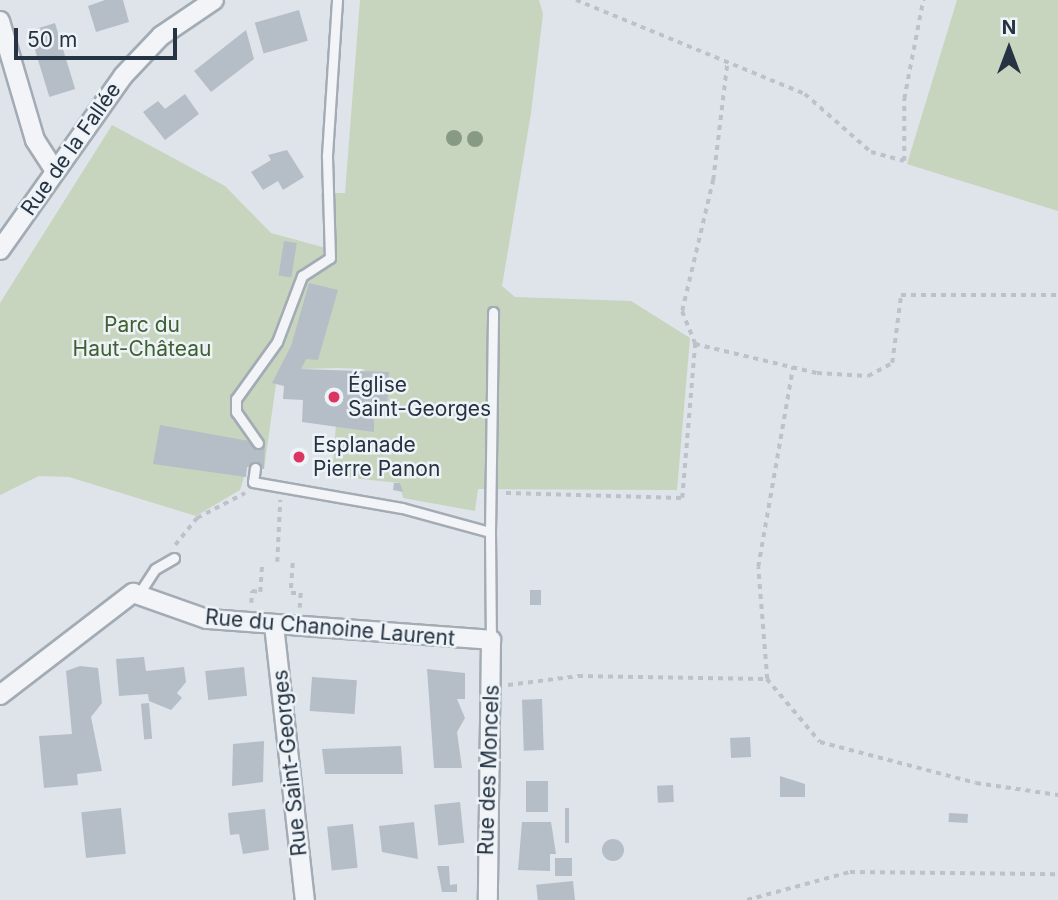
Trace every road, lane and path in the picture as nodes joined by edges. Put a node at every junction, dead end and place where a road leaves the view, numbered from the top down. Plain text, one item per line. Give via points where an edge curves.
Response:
1 (214, 0) edge
2 (337, 0) edge
3 (576, 0) edge
4 (923, 0) edge
5 (0, 23) edge
6 (727, 64) junction
7 (55, 171) junction
8 (0, 250) edge
9 (1058, 295) edge
10 (493, 312) dead end
11 (695, 344) junction
12 (793, 367) junction
13 (258, 443) dead end
14 (255, 468) dead end
15 (253, 482) junction
16 (491, 493) junction
17 (280, 506) dead end
18 (490, 532) junction
19 (174, 558) joint
20 (262, 562) dead end
21 (277, 562) dead end
22 (293, 563) dead end
23 (139, 592) junction
24 (251, 611) dead end
25 (300, 615) dead end
26 (274, 625) junction
27 (491, 640) junction
28 (767, 679) junction
29 (492, 686) junction
30 (0, 695) edge
31 (1058, 795) edge
32 (1058, 874) edge
33 (305, 900) edge
34 (488, 900) edge
35 (747, 900) edge

1 - 7 street, Rue de la Fallée via 161,36 123,76
2 - 13 lane via 327,155 330,258 302,276 277,342 236,399 236,412
3 - 6 path
4 - 6 path via 904,99 904,161 872,152 805,94
5 - 7 street via 35,140
6 - 11 path via 713,180 682,311
7 - 8 street, Rue de la Fallée
9 - 12 path via 901,295 895,354 887,369 857,378
10 - 16 lane
11 - 12 path
11 - 16 path via 682,498
12 - 28 path via 758,567
14 - 15 lane
15 - 18 lane via 402,508
15 - 19 path via 197,519 176,540
16 - 18 lane
17 - 21 path
18 - 27 lane
19 - 23 lane via 155,569
20 - 24 path
22 - 25 path via 291,593 301,593
23 - 26 street, Rue du Chanoine Laurent via 207,619
23 - 30 street via 114,603
26 - 27 street, Rue du Chanoine Laurent
26 - 33 street, Rue Saint-Georges
27 - 29 street, Rue des Moncels
28 - 29 path via 578,676
28 - 31 path via 820,742 976,783
29 - 34 street, Rue des Moncels
32 - 35 path via 850,872

